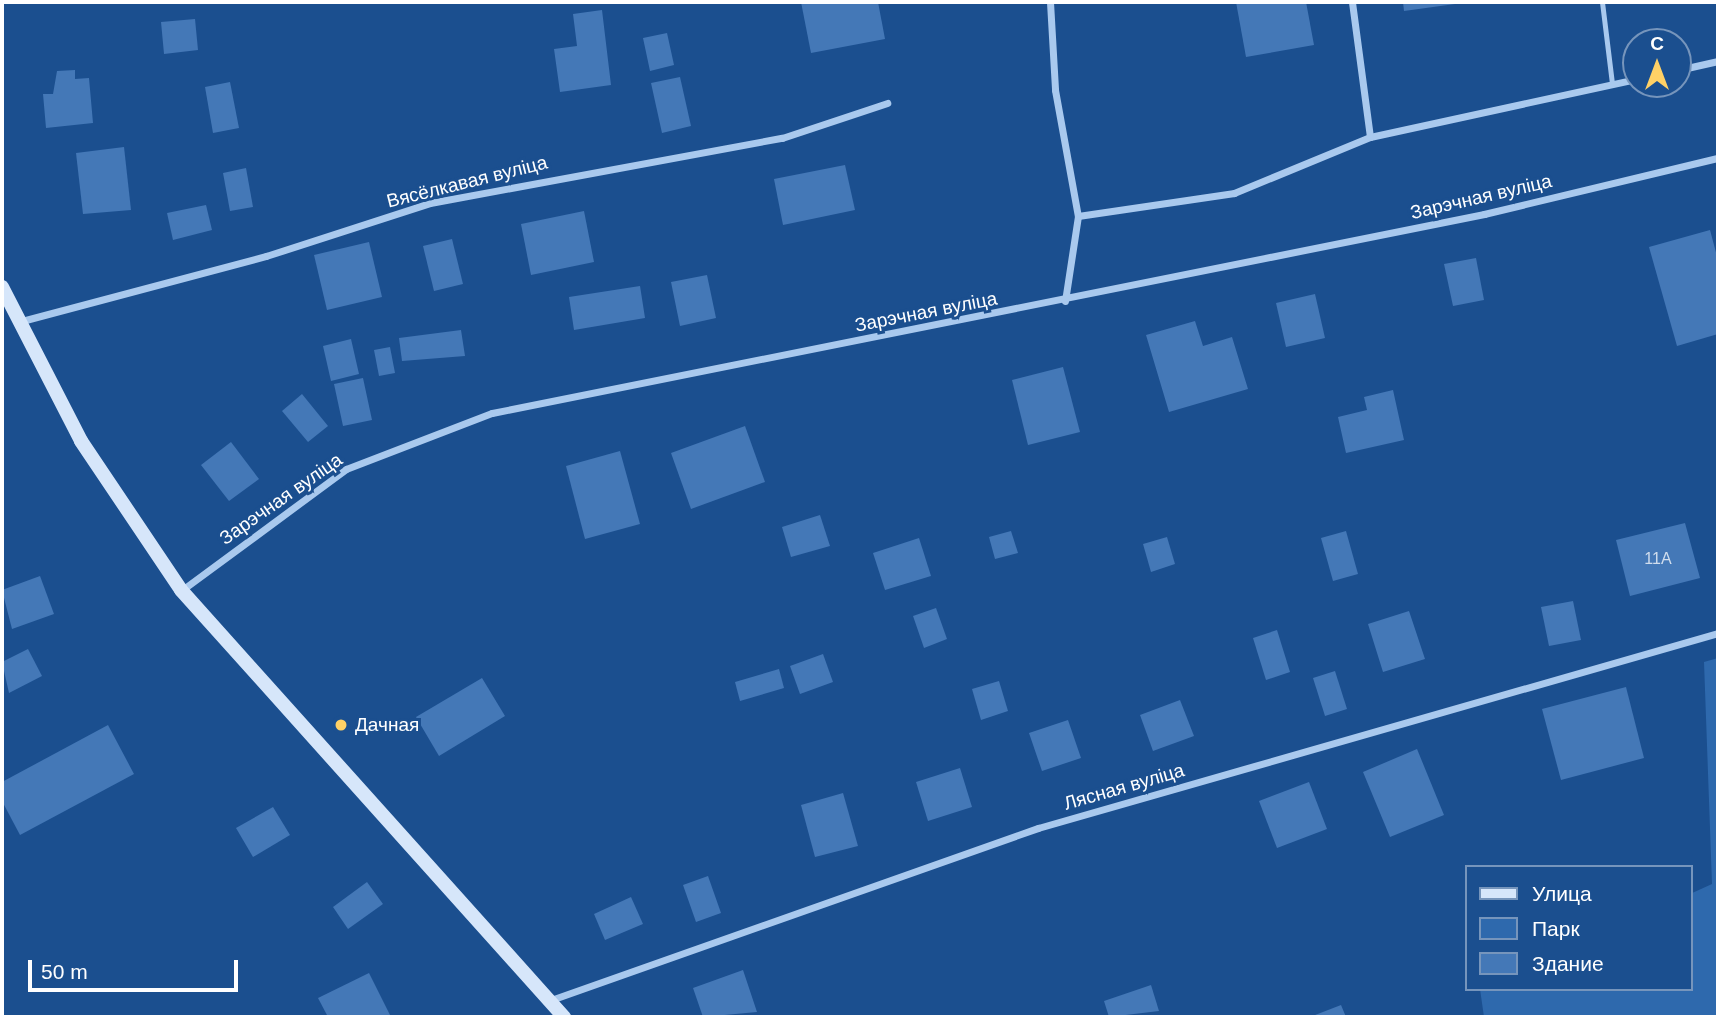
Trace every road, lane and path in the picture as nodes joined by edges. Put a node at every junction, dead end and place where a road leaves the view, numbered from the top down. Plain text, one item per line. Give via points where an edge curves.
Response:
1 (1049, 2) edge
2 (1352, 2) edge
3 (1602, 2) edge
4 (1718, 61) edge
5 (1692, 67) edge
6 (1622, 82) edge
7 (1612, 84) junction
8 (887, 103) dead end
9 (1370, 137) junction
10 (1718, 158) edge
11 (1078, 216) junction
12 (2, 287) edge
13 (1065, 300) junction
14 (18, 323) junction
15 (181, 590) junction
16 (1718, 633) edge
17 (548, 1001) junction
18 (564, 1017) edge

1 - 11 street via 1055,90
2 - 9 street
3 - 7 lane
4 - 5 street
6 - 7 street
7 - 9 street
8 - 14 street, Вясёлкавая вуліца via 782,138 430,203 267,256
9 - 11 street via 1234,193
10 - 13 street, Зарэчная вуліца
11 - 13 street
12 - 14 street
13 - 15 street, Зарэчная вуліца via 492,412 346,469
14 - 15 street via 81,441
15 - 17 street
16 - 17 street, Лясная вуліца via 1038,828
17 - 18 street

